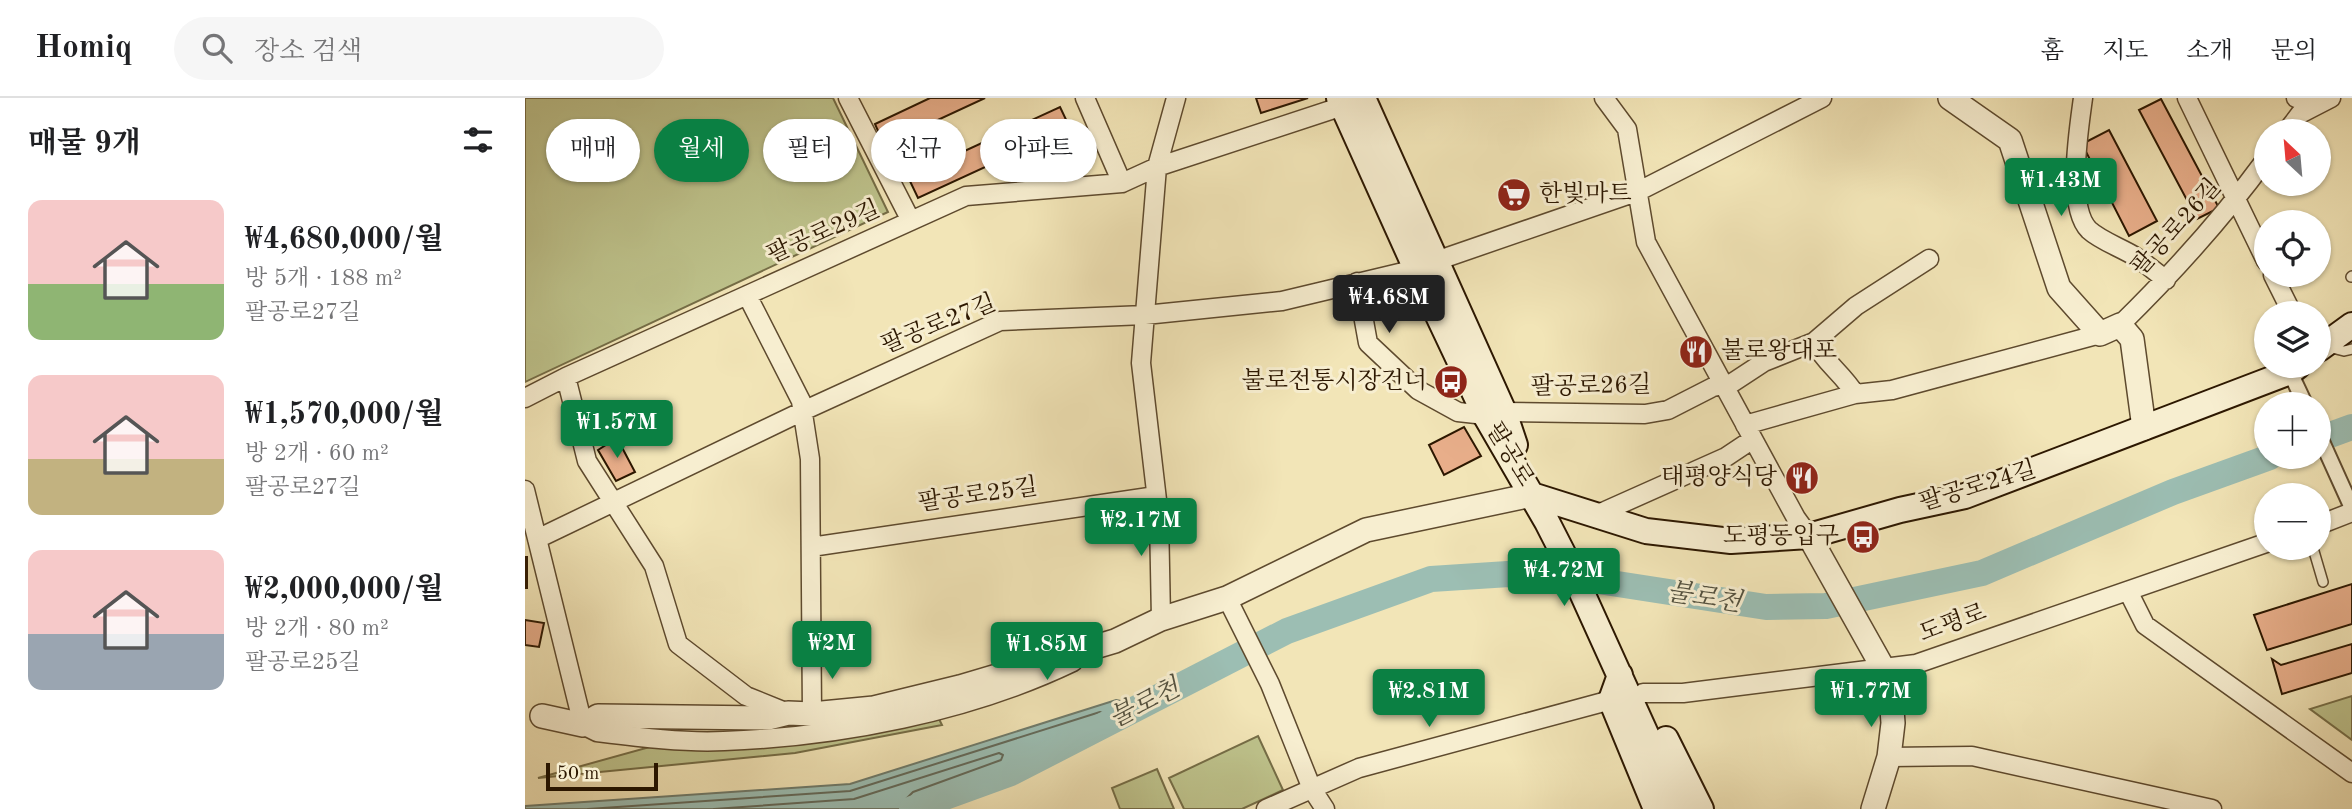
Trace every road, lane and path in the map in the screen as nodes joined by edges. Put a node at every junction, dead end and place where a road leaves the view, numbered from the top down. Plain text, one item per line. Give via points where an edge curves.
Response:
1 (848, 98) edge
2 (1085, 98) edge
3 (1176, 98) edge
4 (1604, 98) edge
5 (1614, 98) edge
6 (1822, 98) edge
7 (1949, 98) edge
8 (2083, 98) edge
9 (2187, 98) edge
10 (2296, 98) edge
11 (1355, 100) edge
12 (2324, 102) edge
13 (2296, 119) edge
14 (1627, 129) junction
15 (1157, 167) junction
16 (2254, 175) edge
17 (1122, 183) junction
18 (1639, 191) junction
19 (2236, 200) junction
20 (911, 221) junction
21 (2254, 237) edge
22 (1929, 259) dead end
23 (1426, 265) junction
24 (2166, 280) junction
25 (1357, 282) junction
26 (747, 295) junction
27 (1145, 315) junction
28 (2352, 325) edge
29 (2110, 330) junction
30 (2331, 340) edge
31 (1814, 342) junction
32 (2331, 349) edge
33 (2352, 349) edge
34 (566, 377) junction
35 (2271, 378) edge
36 (1723, 385) junction
37 (1855, 394) junction
38 (525, 398) edge
39 (803, 411) junction
40 (1494, 413) junction
41 (2144, 428) junction
42 (1749, 432) junction
43 (2331, 462) edge
44 (525, 490) edge
45 (1532, 495) junction
46 (1156, 496) junction
47 (613, 502) junction
48 (2352, 510) edge
49 (1596, 516) junction
50 (2331, 520) edge
51 (537, 539) junction
52 (1812, 541) junction
53 (811, 547) junction
54 (2254, 547) edge
55 (2317, 560) edge
56 (2323, 582) dead end
57 (2128, 591) junction
58 (1230, 605) junction
59 (1161, 619) junction
60 (1115, 641) junction
61 (1883, 668) junction
62 (1620, 675) junction
63 (1643, 693) junction
64 (1611, 700) junction
65 (788, 713) junction
66 (813, 714) junction
67 (533, 715) edge
68 (583, 725) junction
69 (1889, 757) junction
70 (2352, 773) edge
71 (1312, 789) junction
72 (1266, 809) edge
73 (1325, 809) edge
74 (1656, 809) edge
75 (1680, 809) edge
76 (1701, 809) edge
77 (1873, 809) edge
78 (2212, 809) edge

1 - 20 street
2 - 17 street
3 - 15 street
4 - 14 street
5 - 14 street
6 - 18 street, 팔공로27길
7 - 29 street via 2010,140 2059,288
8 - 24 street via 2076,182 2081,218 2090,231
9 - 19 street
10 - 12 street
11 - 15 street, 팔공로29길
11 - 23 main road, 팔공로
12 - 13 street
14 - 18 street
15 - 17 street, 팔공로29길
15 - 27 street
16 - 19 street, 팔공로26길
17 - 20 street, 팔공로29길 via 966,195
18 - 23 street, 팔공로27길
18 - 36 street via 1646,242
19 - 21 street
19 - 24 street, 팔공로26길
20 - 26 street, 팔공로29길
22 - 31 street, 팔공로26길 via 1856,306
23 - 25 street, 팔공로27길
23 - 40 main road, 팔공로
24 - 29 street, 팔공로26길
25 - 27 street, 팔공로27길 via 1282,301
25 - 40 street, 팔공로26길 via 1368,343 1418,390 1458,412
26 - 34 street, 팔공로29길
26 - 39 street
27 - 39 street, 팔공로27길 via 1000,321
27 - 46 street via 1141,363
28 - 30 main road
29 - 37 street via 1892,390
29 - 41 street via 2132,339
31 - 36 street, 팔공로26길
31 - 37 street
32 - 33 lane
34 - 38 street, 팔공로29길
34 - 47 street via 587,461
35 - 41 main road, 팔공로24길
36 - 40 street, 팔공로26길 via 1656,413
36 - 42 street
37 - 42 street
39 - 47 street, 팔공로27길
39 - 53 street via 810,459
40 - 45 main road, 팔공로
41 - 52 main road, 팔공로24길 via 1965,496 1901,510
42 - 49 street via 1726,457
42 - 52 street
43 - 48 street
44 - 51 street
45 - 49 main road, 팔공로24길
45 - 58 street via 1366,530
45 - 62 main road, 팔공로
46 - 53 street, 팔공로25길
46 - 59 street
47 - 51 street, 팔공로27길
47 - 65 street via 654,566 678,644 746,696
48 - 50 street
49 - 52 main road, 팔공로24길 via 1646,531 1731,541
51 - 68 street
52 - 61 street
53 - 66 street
54 - 57 street, 도평로
55 - 56 lane
57 - 61 street, 도평로 via 1916,664
57 - 70 street via 2145,625
58 - 59 street
58 - 71 street via 1270,684
59 - 60 street
60 - 66 street via 874,708
60 - 68 street via 1043,676 942,709 839,732 722,741 614,734
61 - 63 street, 도평로 via 1683,693
61 - 69 street via 1893,708
62 - 63 main road
62 - 64 main road
62 - 75 main road
63 - 76 main road
64 - 71 street via 1359,768
64 - 74 main road
65 - 66 street
65 - 68 street via 768,718 598,716
67 - 68 street
69 - 77 street
69 - 78 street via 1972,756
71 - 72 street
71 - 73 street

